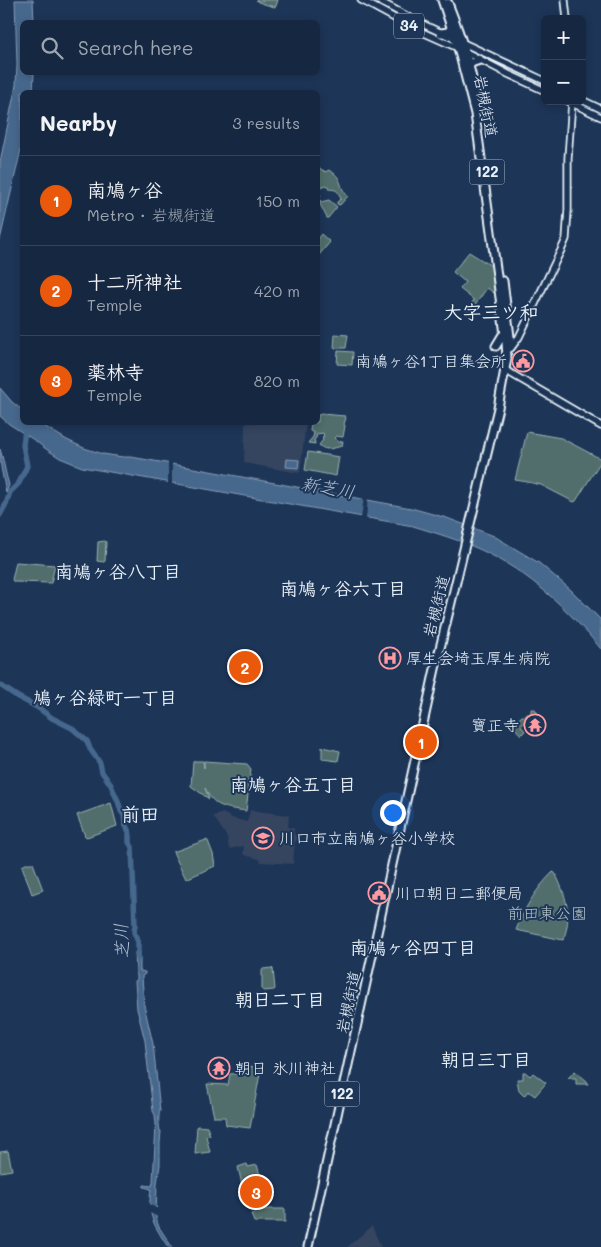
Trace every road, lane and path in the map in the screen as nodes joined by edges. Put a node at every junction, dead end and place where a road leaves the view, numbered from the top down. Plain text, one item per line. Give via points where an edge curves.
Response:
1 (361, 0) edge
2 (378, 0) edge
3 (442, 0) edge
4 (447, 0) edge
5 (565, 0) edge
6 (567, 15) edge
7 (451, 24) junction
8 (441, 33) junction
9 (456, 40) junction
10 (462, 48) junction
11 (480, 60) junction
12 (510, 65) junction
13 (470, 68) junction
14 (525, 71) junction
15 (508, 74) junction
16 (541, 79) edge
17 (525, 82) junction
18 (541, 89) edge
19 (586, 102) edge
20 (571, 105) edge
21 (577, 105) edge
22 (601, 109) edge
23 (601, 117) edge
24 (505, 333) junction
25 (496, 346) dead end
26 (509, 349) junction
27 (506, 372) junction
28 (601, 426) edge
29 (465, 553) junction
30 (308, 1247) edge
31 (312, 1247) edge

1 - 10 main road, 34 via 413,28
2 - 8 main road, 34
3 - 7 highway, 岩槻街道 / 122
4 - 10 highway, 岩槻街道 / 122
5 - 6 main road
7 - 8 highway via 448,32
7 - 9 highway, 岩槻街道 / 122
8 - 9 main road, 34
9 - 10 highway, 岩槻街道 / 122
10 - 11 main road, 34
10 - 12 main road, 34
10 - 13 highway, 岩槻街道 / 122
10 - 24 highway, 岩槻街道 / 122 via 475,114
11 - 13 highway via 471,63
11 - 15 main road, 34
12 - 14 main road, 34
12 - 15 main road via 515,72
13 - 26 highway, 岩槻街道 / 122 via 509,323
14 - 16 main road, 34
14 - 17 main road via 520,75
15 - 17 main road, 34
17 - 18 main road, 34
19 - 22 main road
20 - 26 main road via 565,243 519,337
21 - 23 main road
24 - 25 highway
24 - 26 highway, 岩槻街道 / 122
26 - 27 highway, 岩槻街道 / 122
27 - 28 main road
27 - 29 highway, 岩槻街道 / 122 via 498,426
29 - 30 highway, 岩槻街道 / 122 via 434,675
29 - 31 highway, 岩槻街道 / 122

